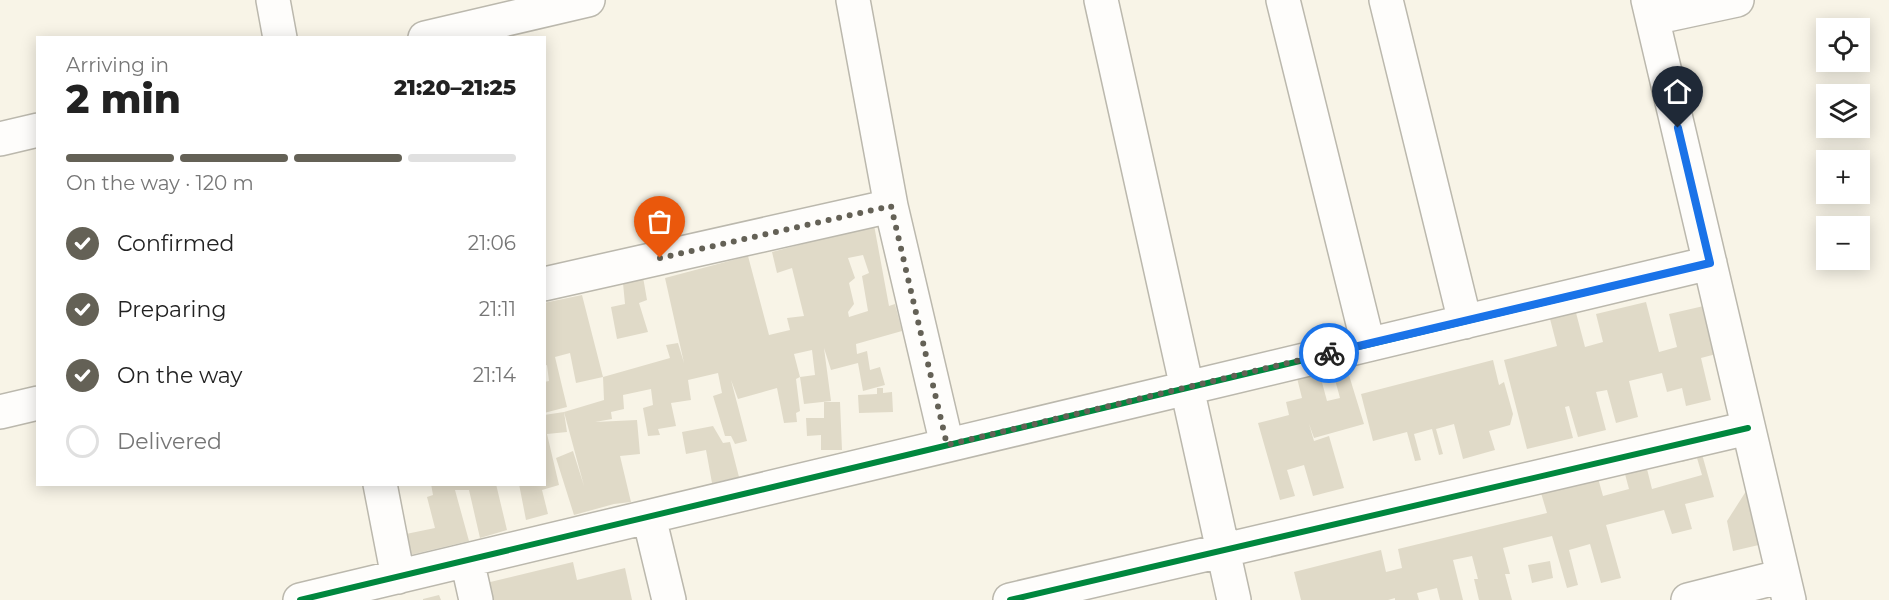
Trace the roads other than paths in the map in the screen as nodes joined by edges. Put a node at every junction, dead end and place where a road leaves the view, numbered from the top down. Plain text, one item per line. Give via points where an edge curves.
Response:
1 (273, 0) edge
2 (588, 0) edge
3 (853, 0) edge
4 (1101, 0) edge
5 (1283, 0) edge
6 (1386, 0) edge
7 (1737, 0) edge
8 (1651, 9) edge
9 (280, 36) edge
10 (434, 36) edge
11 (36, 130) edge
12 (0, 139) edge
13 (891, 206) junction
14 (1710, 263) junction
15 (546, 284) edge
16 (1465, 322) junction
17 (1368, 344) junction
18 (1187, 388) junction
19 (36, 403) edge
20 (0, 412) edge
21 (1749, 428) junction
22 (947, 445) junction
23 (380, 486) edge
24 (649, 517) junction
25 (1223, 551) junction
26 (467, 560) junction
27 (398, 577) junction
28 (1786, 588) edge
29 (1059, 594) edge
30 (300, 600) edge
31 (476, 600) edge
32 (669, 600) edge
33 (1010, 600) edge
34 (1234, 600) edge
35 (1688, 600) edge

1 - 9 street
2 - 10 street
3 - 13 street
4 - 18 street
5 - 17 street
6 - 16 street
7 - 8 street
8 - 14 street
11 - 12 street
13 - 15 street
13 - 22 street
14 - 16 street
14 - 21 street
16 - 17 street
17 - 18 street
18 - 22 street
18 - 25 street
19 - 20 street
21 - 25 street
21 - 28 street
22 - 24 street
23 - 27 street
24 - 26 street
24 - 32 street
25 - 29 street
25 - 34 street
26 - 27 street
26 - 31 street
27 - 30 street
28 - 35 street
29 - 33 street

